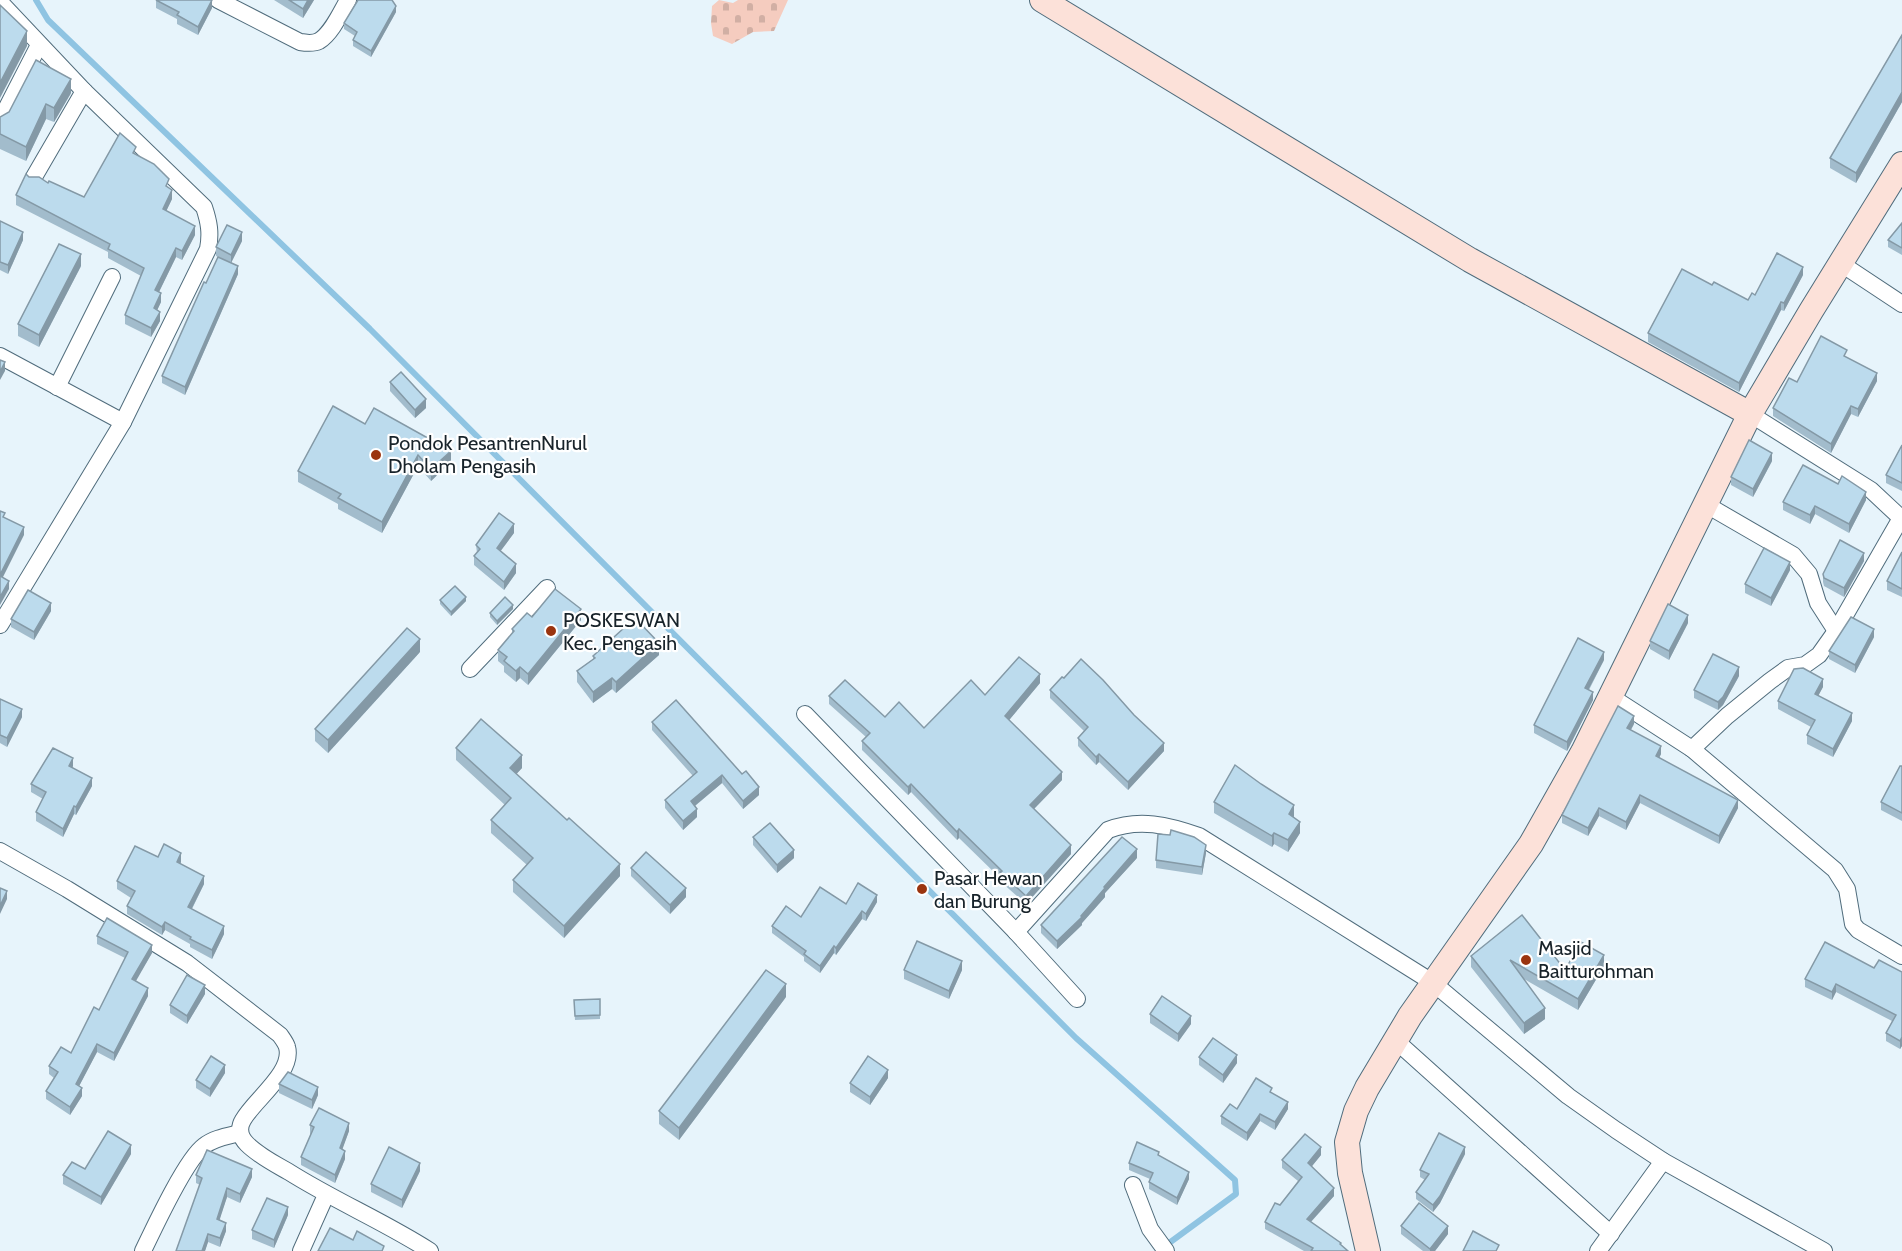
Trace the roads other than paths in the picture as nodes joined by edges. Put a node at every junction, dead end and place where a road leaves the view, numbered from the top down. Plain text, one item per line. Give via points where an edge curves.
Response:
1 (218, 0) edge
2 (348, 0) edge
3 (1042, 0) edge
4 (0, 2) edge
5 (39, 45) junction
6 (84, 91) junction
7 (0, 121) edge
8 (1902, 164) edge
9 (34, 177) edge
10 (1840, 263) junction
11 (112, 277) dead end
12 (1902, 304) edge
13 (0, 356) edge
14 (57, 387) junction
15 (1750, 414) junction
16 (123, 422) junction
17 (1705, 504) junction
18 (1902, 519) edge
19 (547, 588) dead end
20 (0, 625) edge
21 (1836, 631) junction
22 (470, 669) dead end
23 (1611, 696) junction
24 (805, 714) dead end
25 (1692, 749) junction
26 (0, 851) edge
27 (1016, 932) junction
28 (1902, 956) edge
29 (1432, 982) junction
30 (1077, 999) dead end
31 (1395, 1040) junction
32 (240, 1133) junction
33 (1663, 1161) junction
34 (1133, 1185) dead end
35 (326, 1195) junction
36 (1611, 1234) junction
37 (1163, 1248) edge
38 (142, 1251) edge
39 (301, 1251) edge
40 (430, 1251) edge
41 (1368, 1251) edge
42 (1598, 1251) edge
43 (1824, 1251) edge

1 - 2 street via 309,43 319,41 329,30
3 - 15 street via 1470,260
4 - 5 street
5 - 6 street
5 - 7 street
6 - 9 street
6 - 16 street via 204,207 211,236
8 - 10 street
10 - 12 street
10 - 15 street
11 - 14 street
13 - 14 street
14 - 16 street
15 - 17 street
15 - 18 street via 1871,490
16 - 20 street
17 - 21 street via 1793,555 1809,574 1818,603
17 - 23 street
18 - 21 street
19 - 22 street
21 - 25 street via 1819,654 1770,681
23 - 25 street
23 - 29 street via 1531,844
24 - 27 street
25 - 28 street via 1835,870 1847,889 1853,924
26 - 32 street via 187,963 280,1035 287,1046 284,1066 242,1121
27 - 29 street via 1108,830 1125,824 1172,826 1199,836
27 - 30 street
29 - 31 street
29 - 33 street via 1568,1096
31 - 36 street
31 - 41 street via 1356,1111 1347,1142
32 - 35 street via 258,1153
32 - 38 street via 203,1146
33 - 36 street
33 - 43 street
34 - 37 street via 1150,1229
35 - 39 street
35 - 40 street
36 - 42 street

